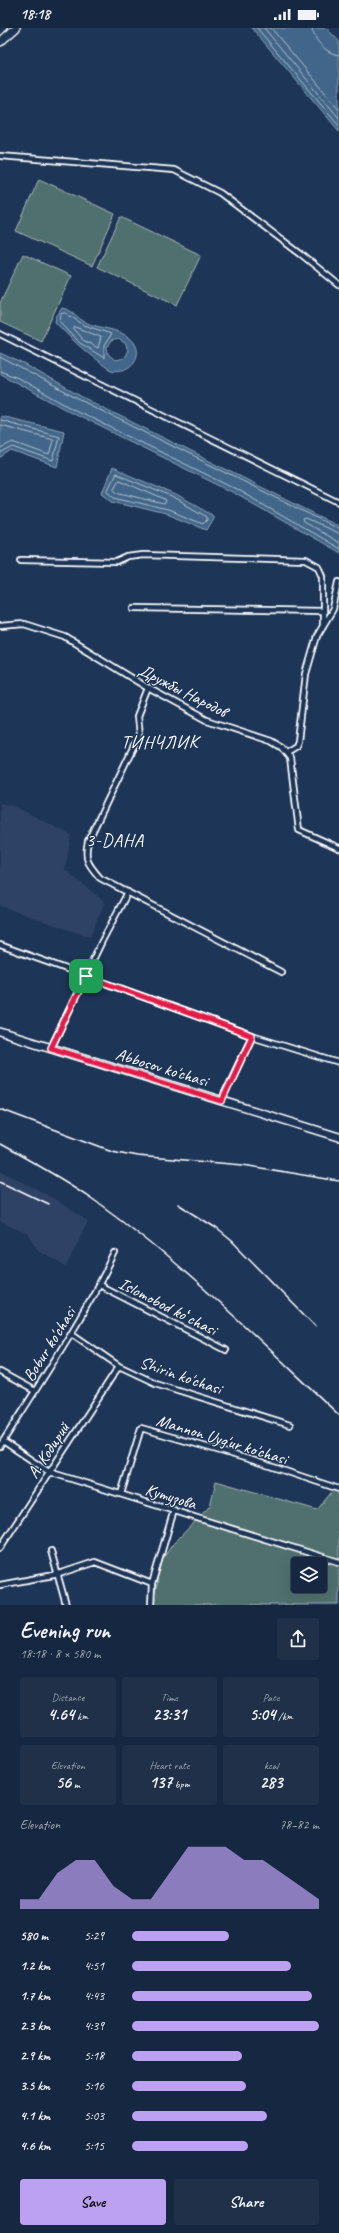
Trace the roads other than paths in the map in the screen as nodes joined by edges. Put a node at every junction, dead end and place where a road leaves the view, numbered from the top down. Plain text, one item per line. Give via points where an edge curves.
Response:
1 (4, 28) edge
2 (16, 28) edge
3 (0, 31) edge
4 (0, 42) edge
5 (0, 156) edge
6 (339, 285) edge
7 (0, 334) edge
8 (339, 502) edge
9 (20, 560) dead end
10 (339, 582) edge
11 (134, 608) dead end
12 (323, 611) junction
13 (0, 626) edge
14 (323, 626) junction
15 (148, 688) junction
16 (286, 752) junction
17 (339, 848) edge
18 (128, 892) junction
19 (0, 945) edge
20 (281, 972) dead end
21 (86, 976) junction
22 (0, 1032) edge
23 (252, 1036) junction
24 (51, 1048) junction
25 (339, 1063) edge
26 (222, 1101) junction
27 (339, 1137) edge
28 (115, 1253) dead end
29 (99, 1285) junction
30 (71, 1333) junction
31 (226, 1350) dead end
32 (119, 1366) junction
33 (0, 1372) edge
34 (35, 1391) junction
35 (290, 1425) dead end
36 (3, 1441) junction
37 (0, 1446) edge
38 (49, 1472) junction
39 (339, 1489) edge
40 (121, 1494) junction
41 (174, 1510) junction
42 (0, 1548) edge
43 (51, 1551) dead end
44 (339, 1562) edge
45 (59, 1574) junction
46 (152, 1584) junction
47 (0, 1585) edge
48 (66, 1605) edge
49 (151, 1605) edge

1 - 3 main road
2 - 4 main road
5 - 6 street via 174,170 220,193
7 - 8 street
9 - 12 street via 117,562 134,556 298,559 314,564 321,571
10 - 14 street via 333,609
11 - 12 street
12 - 14 street
13 - 15 street, Дружбы Народов via 24,624 65,637
14 - 16 street via 317,636 306,674 298,741 296,746
15 - 16 street, Дружбы Народов via 207,720 271,742
15 - 18 street via 137,716 139,735 88,841 85,853 87,863 100,878
16 - 17 street via 290,758 299,830
18 - 20 street
18 - 21 street
19 - 21 street
21 - 23 street
21 - 24 street
22 - 24 main road, Abbosov ko'chasi
23 - 25 street
23 - 26 street
24 - 26 main road, Abbosov ko'chasi
26 - 27 main road, Abbosov ko'chasi
28 - 29 street, Bobur ko'chasi
29 - 30 street, Bobur ko'chasi
29 - 31 street, Islomobod koʻchasi
30 - 32 street, Shirin ko'chasi
30 - 34 street, Bobur ko'chasi
32 - 35 street, Shirin ko'chasi via 155,1382
32 - 38 street, А. Кодирий
33 - 34 street
34 - 36 street, Bobur ko'chasi
36 - 37 street, Bobur ko'chasi
36 - 38 street, Кутузова
38 - 40 street, Кутузова
38 - 42 street, А. Кодирий
39 - 40 street, Mannon Uyg'ur ko'chasi via 141,1428
40 - 41 street, Кутузова
41 - 44 street, Кутузова
41 - 46 street
43 - 45 street
45 - 46 street via 95,1562
45 - 47 street
45 - 48 street
46 - 49 street

